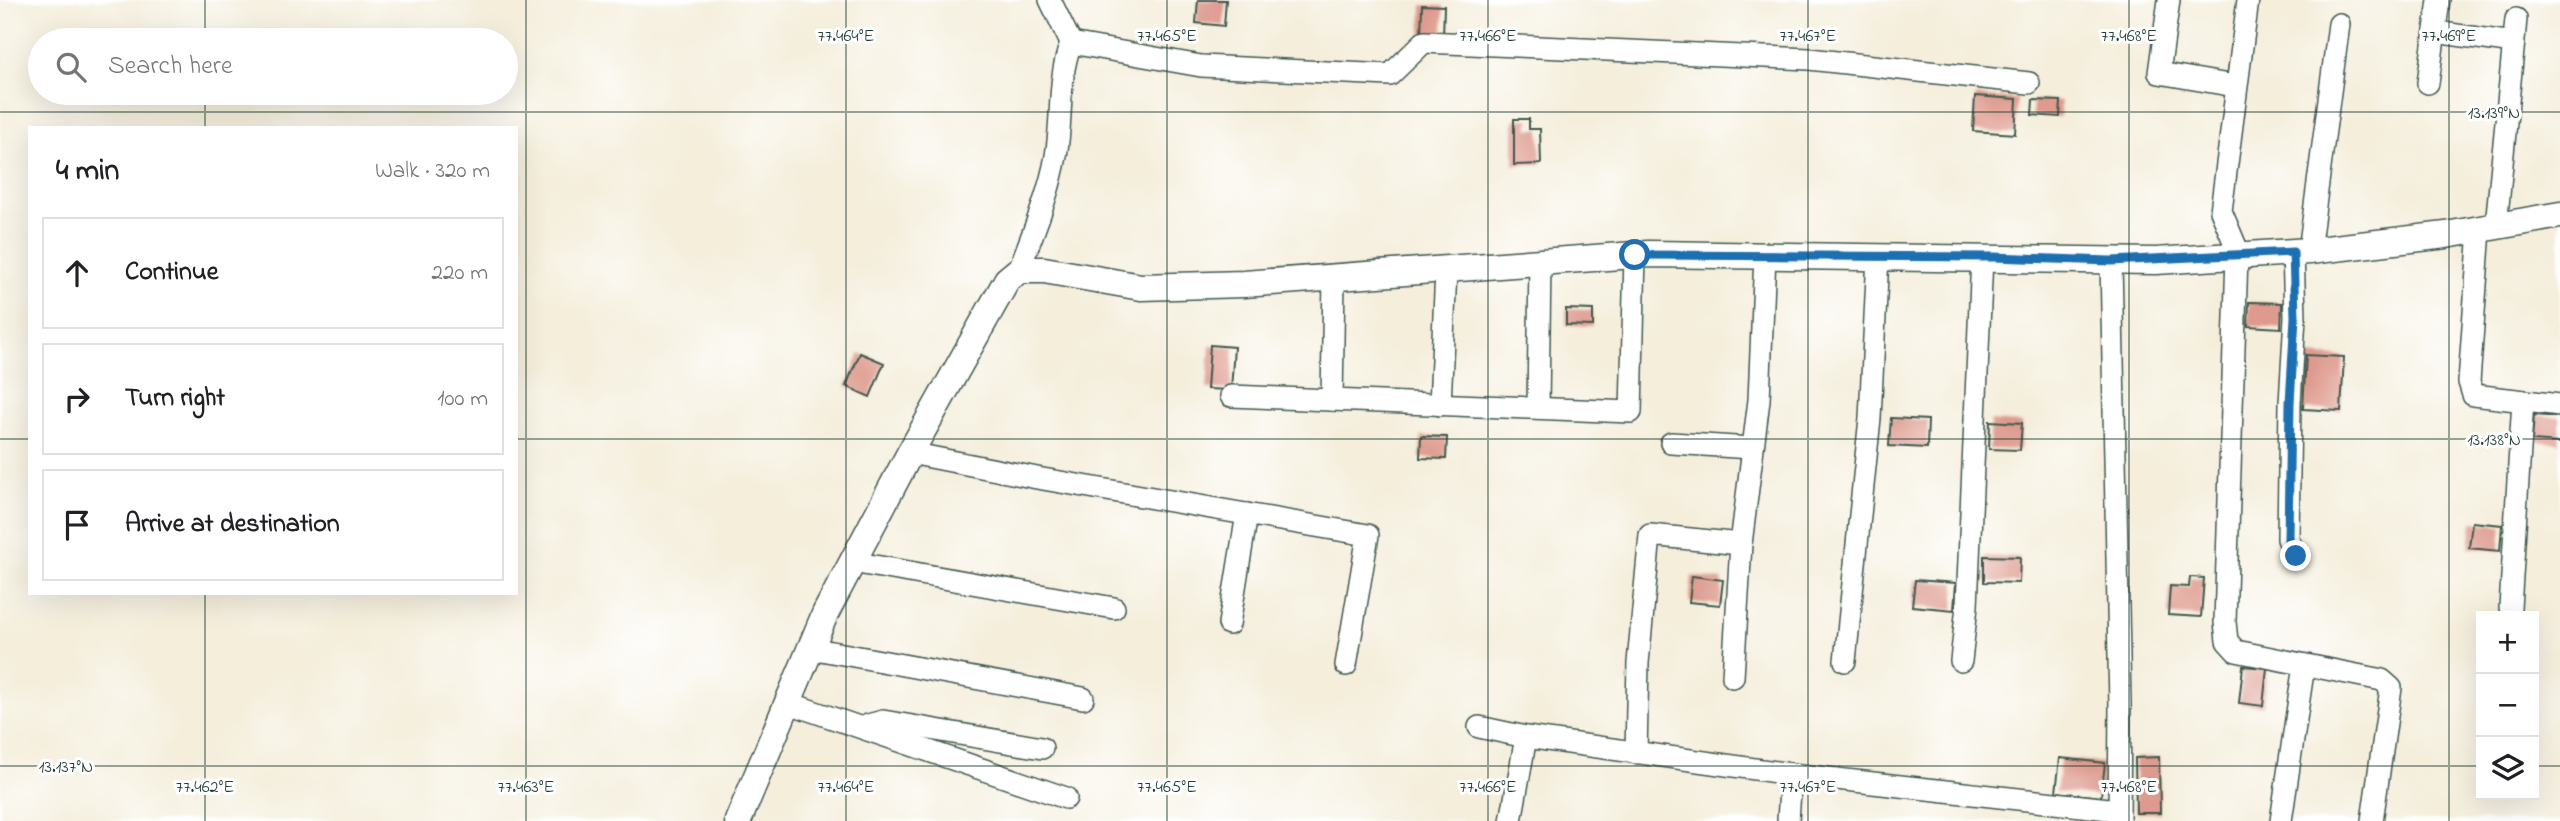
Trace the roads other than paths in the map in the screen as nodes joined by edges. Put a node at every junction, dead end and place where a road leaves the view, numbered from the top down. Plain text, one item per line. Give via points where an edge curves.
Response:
1 (1050, 0) edge
2 (2169, 0) edge
3 (2248, 0) edge
4 (2439, 0) edge
5 (2516, 19) dead end
6 (2339, 24) dead end
7 (2435, 32) junction
8 (1071, 43) junction
9 (2514, 43) junction
10 (2428, 82) dead end
11 (2029, 83) dead end
12 (2235, 86) junction
13 (2560, 215) edge
14 (2488, 227) junction
15 (2301, 251) junction
16 (1635, 255) junction
17 (1765, 255) junction
18 (1878, 256) junction
19 (2238, 256) junction
20 (1982, 257) junction
21 (1540, 261) junction
22 (2111, 261) junction
23 (1019, 270) junction
24 (1446, 270) junction
25 (1334, 278) junction
26 (1231, 396) dead end
27 (1332, 400) junction
28 (2523, 401) junction
29 (1440, 405) junction
30 (2560, 405) edge
31 (1538, 408) junction
32 (1671, 443) dead end
33 (1752, 448) junction
34 (910, 453) junction
35 (1247, 514) junction
36 (1741, 544) junction
37 (2296, 556) dead end
38 (852, 562) junction
39 (1114, 608) dead end
40 (2510, 608) dead end
41 (1229, 624) dead end
42 (810, 648) junction
43 (1845, 661) dead end
44 (1961, 661) dead end
45 (1346, 665) dead end
46 (2304, 665) junction
47 (1732, 677) dead end
48 (1083, 698) dead end
49 (786, 702) junction
50 (860, 727) junction
51 (1479, 727) dead end
52 (1526, 737) junction
53 (1042, 748) dead end
54 (1636, 752) junction
55 (1791, 775) junction
56 (1066, 798) dead end
57 (2118, 816) edge
58 (738, 821) edge
59 (1511, 821) edge
60 (1788, 821) edge
61 (2281, 821) edge
62 (2372, 821) edge

1 - 8 street
2 - 12 street via 2159,73
3 - 12 street
4 - 7 street
5 - 9 street
6 - 15 street
7 - 9 street
7 - 10 street
8 - 11 street via 1201,66 1390,75 1424,42 1809,59
8 - 23 street via 1060,85 1052,179
9 - 14 street
12 - 19 street via 2221,211
13 - 14 street
14 - 15 street
14 - 28 street via 2469,382 2473,395
15 - 19 street
15 - 37 street via 2290,403 2288,539
16 - 17 street
16 - 21 street
16 - 31 street via 1633,409
17 - 18 street
17 - 33 street via 1759,400
18 - 20 street
18 - 43 street via 1870,418
19 - 22 street
19 - 46 street via 2227,641 2236,652
20 - 22 street
20 - 44 street
21 - 24 street
21 - 31 street
22 - 57 street
23 - 25 street via 1141,287
23 - 34 street via 1007,281
24 - 25 street
24 - 29 street
25 - 27 street
26 - 27 street
27 - 29 street
28 - 30 street
28 - 40 street
29 - 31 street
32 - 33 street
33 - 36 street
34 - 35 street
34 - 38 street
35 - 41 street
35 - 45 street via 1368,535
36 - 47 street
36 - 54 street via 1650,535 1638,663
38 - 39 street
38 - 42 street
42 - 48 street
42 - 49 street
46 - 61 street
46 - 62 street via 2382,680 2390,688
49 - 50 street
49 - 58 street
50 - 53 street via 883,722
50 - 56 street
51 - 52 street
52 - 54 street
52 - 59 street
54 - 55 street
55 - 57 street
55 - 60 street

